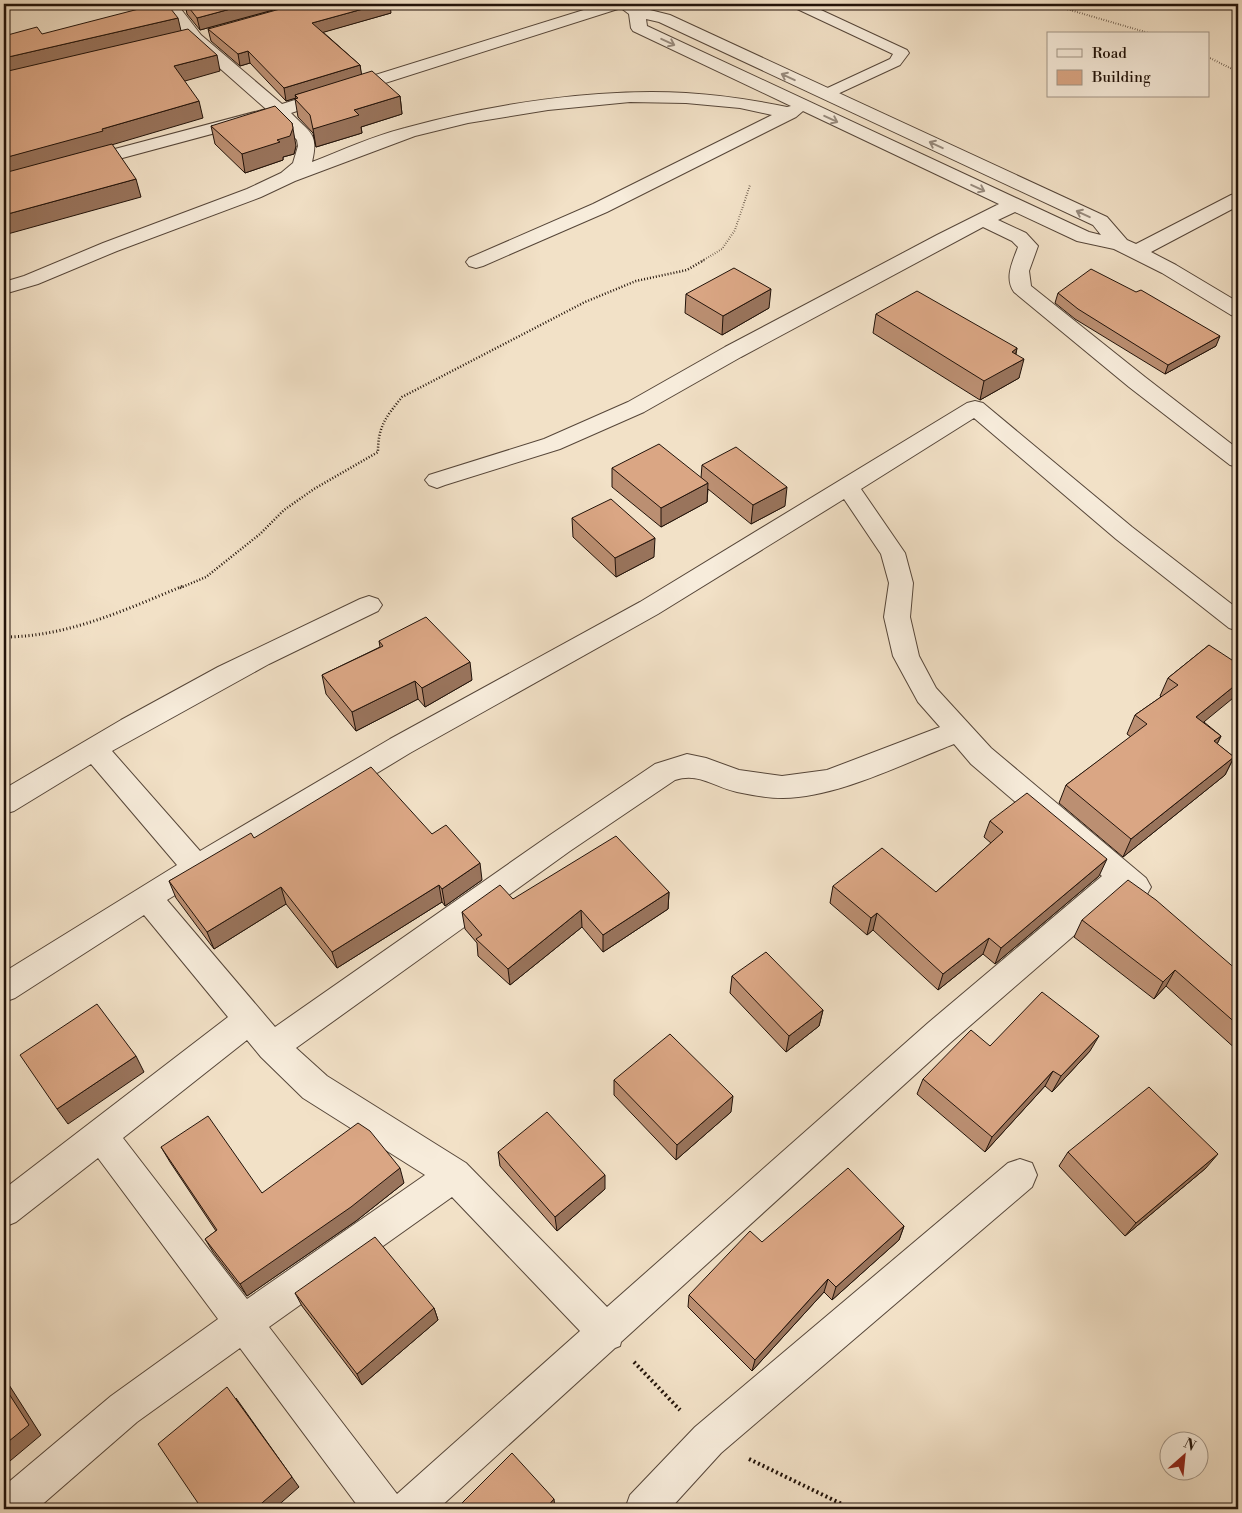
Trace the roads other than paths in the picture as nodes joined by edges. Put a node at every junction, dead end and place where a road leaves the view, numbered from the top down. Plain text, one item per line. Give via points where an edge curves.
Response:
1 (169, 4) edge
2 (618, 4) edge
3 (798, 4) edge
4 (631, 8) edge
5 (214, 33) edge
6 (196, 38) junction
7 (176, 42) edge
8 (826, 94) junction
9 (797, 110) junction
10 (279, 111) junction
11 (70, 167) edge
12 (288, 177) junction
13 (1238, 199) edge
14 (1014, 204) junction
15 (983, 220) junction
16 (1050, 222) junction
17 (1019, 238) junction
18 (1128, 248) junction
19 (476, 262) dead end
20 (4, 288) edge
21 (1238, 311) edge
22 (1238, 460) edge
23 (437, 480) dead end
24 (847, 486) junction
25 (370, 605) dead end
26 (1238, 622) edge
27 (959, 731) junction
28 (94, 749) junction
29 (5, 801) edge
30 (197, 868) junction
31 (1122, 876) junction
32 (147, 897) junction
33 (1151, 900) edge
34 (4, 988) edge
35 (249, 1020) junction
36 (272, 1047) junction
37 (101, 1135) junction
38 (454, 1175) junction
39 (1020, 1175) dead end
40 (4, 1210) edge
41 (243, 1323) junction
42 (607, 1333) junction
43 (7, 1509) edge
44 (384, 1509) edge
45 (409, 1509) edge
46 (644, 1509) edge

1 - 6 street
2 - 10 street
3 - 8 lane via 902,53 895,62
8 -> 4 street via 664,18
4 -> 9 street via 639,28
5 - 6 street
6 - 7 street
6 - 10 street
8 - 9 street
18 -> 8 street via 1100,222
9 - 12 street via 740,103 630,97 548,105 409,132
9 -> 14 street
9 - 19 street via 600,208
10 - 11 street
10 - 12 street via 306,139 307,146 302,165
12 - 20 street via 254,193
13 - 18 street
14 - 15 street
14 - 16 street
15 - 17 street
15 - 23 street via 636,407 552,444
16 - 17 street
16 - 18 street via 1084,238
17 - 22 street via 1028,246 1019,271 1022,288 1136,382
18 - 21 street
24 - 26 street via 975,408 1124,533
24 - 27 street via 893,553 901,582 897,617 906,656 927,695
24 - 30 street via 648,608 400,746
25 - 28 street via 262,656
27 - 31 street via 981,756
27 - 36 street via 829,782 782,787 737,781 687,765 665,772
28 - 29 street
28 - 30 street
30 - 32 street
31 - 33 street
31 - 42 street via 940,1033
32 - 34 street
32 - 35 street
35 - 36 street
35 - 37 street
36 - 38 street via 315,1087
37 - 40 street
37 - 41 street
38 - 41 street
38 - 42 street
39 - 46 street via 708,1440
41 - 43 street via 124,1410
41 - 44 street
42 - 45 street

